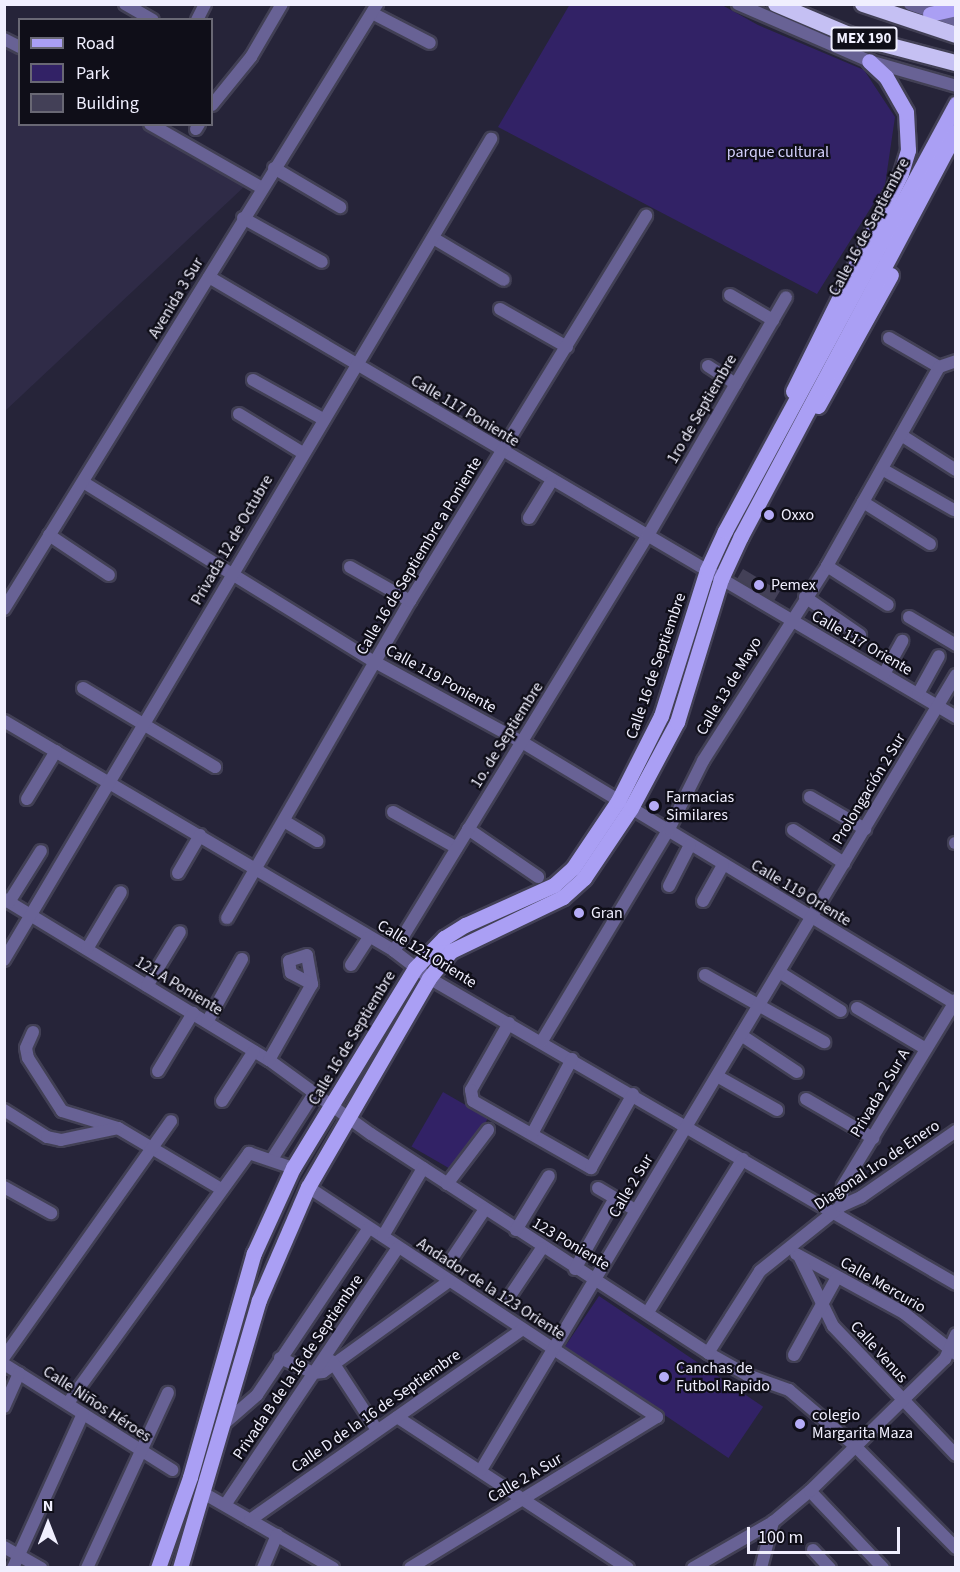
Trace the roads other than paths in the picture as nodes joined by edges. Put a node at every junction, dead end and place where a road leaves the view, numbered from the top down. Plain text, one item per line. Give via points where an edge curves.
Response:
1 (125, 4) edge
2 (205, 4) edge
3 (282, 4) edge
4 (738, 4) edge
5 (776, 4) edge
6 (863, 4) edge
7 (910, 4) edge
8 (956, 8) edge
9 (374, 9) edge
10 (930, 14) junction
11 (150, 18) edge
12 (198, 18) edge
13 (956, 20) edge
14 (956, 35) edge
15 (4, 39) edge
16 (430, 43) dead end
17 (18, 46) edge
18 (869, 61) junction
19 (956, 63) edge
20 (227, 83) junction
21 (213, 84) edge
22 (956, 86) edge
23 (956, 103) edge
24 (213, 104) edge
25 (154, 126) edge
26 (956, 131) edge
27 (491, 139) dead end
28 (956, 154) edge
29 (274, 168) junction
30 (262, 188) junction
31 (340, 207) dead end
32 (646, 216) dead end
33 (243, 218) junction
34 (433, 238) junction
35 (322, 262) dead end
36 (208, 277) junction
37 (504, 280) dead end
38 (730, 295) dead end
39 (786, 297) dead end
40 (500, 309) dead end
41 (773, 320) junction
42 (838, 337) junction
43 (889, 338) dead end
44 (567, 347) junction
45 (956, 361) edge
46 (356, 366) junction
47 (708, 366) dead end
48 (939, 367) junction
49 (253, 380) dead end
50 (736, 384) junction
51 (239, 414) dead end
52 (323, 419) junction
53 (784, 424) junction
54 (901, 435) junction
55 (794, 437) junction
56 (500, 452) junction
57 (303, 453) junction
58 (882, 469) junction
59 (956, 470) edge
60 (83, 482) junction
61 (551, 482) junction
62 (863, 502) junction
63 (954, 510) dead end
64 (529, 518) dead end
65 (49, 535) junction
66 (647, 537) junction
67 (930, 544) dead end
68 (827, 566) junction
69 (350, 567) dead end
70 (707, 570) junction
71 (109, 574) dead end
72 (230, 574) junction
73 (722, 579) junction
74 (805, 597) junction
75 (410, 601) junction
76 (888, 605) dead end
77 (4, 609) edge
78 (909, 617) dead end
79 (789, 619) junction
80 (860, 635) dead end
81 (902, 641) dead end
82 (956, 645) edge
83 (939, 656) dead end
84 (375, 662) junction
85 (884, 674) junction
86 (956, 675) edge
87 (83, 688) dead end
88 (918, 694) junction
89 (938, 706) junction
90 (956, 717) edge
91 (4, 721) edge
92 (143, 725) junction
93 (522, 742) junction
94 (56, 751) junction
95 (215, 767) dead end
96 (108, 784) junction
97 (810, 796) dead end
98 (27, 799) dead end
99 (625, 804) junction
100 (393, 812) dead end
101 (284, 821) junction
102 (468, 829) junction
103 (669, 829) junction
104 (865, 829) junction
105 (793, 830) dead end
106 (200, 835) junction
107 (317, 841) dead end
108 (690, 845) junction
109 (457, 848) junction
110 (41, 851) dead end
111 (844, 863) junction
112 (723, 865) junction
113 (256, 869) junction
114 (178, 873) dead end
115 (538, 877) dead end
116 (669, 886) dead end
117 (121, 892) dead end
118 (7, 900) edge
119 (703, 901) dead end
120 (32, 914) junction
121 (227, 918) dead end
122 (808, 919) junction
123 (180, 932) dead end
124 (369, 937) junction
125 (87, 949) junction
126 (394, 951) junction
127 (242, 959) dead end
128 (4, 960) edge
129 (351, 965) dead end
130 (415, 968) junction
131 (779, 972) junction
132 (705, 975) dead end
133 (429, 978) junction
134 (312, 984) dead end
135 (147, 986) junction
136 (955, 1002) edge
137 (759, 1005) junction
138 (857, 1008) dead end
139 (841, 1011) dead end
140 (193, 1013) junction
141 (207, 1022) junction
142 (509, 1023) junction
143 (33, 1032) dead end
144 (741, 1035) junction
145 (542, 1041) junction
146 (824, 1042) dead end
147 (926, 1048) junction
148 (254, 1051) junction
149 (572, 1059) junction
150 (269, 1060) junction
151 (158, 1071) dead end
152 (797, 1072) dead end
153 (717, 1076) junction
154 (315, 1092) junction
155 (633, 1094) junction
156 (806, 1099) dead end
157 (222, 1101) dead end
158 (332, 1107) junction
159 (4, 1110) edge
160 (777, 1110) dead end
161 (348, 1117) junction
162 (171, 1121) dead end
163 (686, 1126) junction
164 (118, 1128) junction
165 (488, 1130) dead end
166 (956, 1131) edge
167 (532, 1134) junction
168 (873, 1138) junction
169 (152, 1146) junction
170 (272, 1159) junction
171 (743, 1159) junction
172 (293, 1168) junction
173 (423, 1168) junction
174 (549, 1176) dead end
175 (447, 1184) junction
176 (4, 1187) edge
177 (308, 1187) junction
178 (598, 1188) dead end
179 (221, 1189) junction
180 (615, 1198) junction
181 (485, 1209) junction
182 (837, 1209) junction
183 (635, 1210) junction
184 (51, 1213) dead end
185 (369, 1228) junction
186 (516, 1230) junction
187 (383, 1236) junction
188 (398, 1248) junction
189 (542, 1248) junction
190 (795, 1253) junction
191 (451, 1260) dead end
192 (575, 1269) junction
193 (596, 1277) junction
194 (837, 1277) junction
195 (448, 1281) junction
196 (956, 1284) edge
197 (508, 1299) dead end
198 (821, 1306) junction
199 (648, 1312) junction
200 (521, 1330) junction
201 (956, 1334) edge
202 (552, 1349) junction
203 (953, 1352) edge
204 (327, 1353) junction
205 (708, 1353) junction
206 (794, 1355) dead end
207 (4, 1357) edge
208 (280, 1358) junction
209 (4, 1364) edge
210 (334, 1366) junction
211 (19, 1373) junction
212 (313, 1373) junction
213 (168, 1393) dead end
214 (68, 1403) junction
215 (903, 1403) junction
216 (4, 1407) edge
217 (83, 1414) junction
218 (397, 1417) junction
219 (657, 1417) joint
220 (225, 1423) junction
221 (376, 1430) junction
222 (854, 1445) junction
223 (140, 1452) junction
224 (956, 1455) edge
225 (172, 1470) dead end
226 (481, 1470) junction
227 (810, 1491) junction
228 (205, 1494) junction
229 (522, 1500) junction
230 (225, 1505) junction
231 (250, 1520) junction
232 (773, 1522) junction
233 (277, 1535) junction
234 (4, 1547) edge
235 (956, 1548) edge
236 (813, 1550) dead end
237 (17, 1554) junction
238 (13, 1568) edge
239 (41, 1568) edge
240 (87, 1568) edge
241 (158, 1568) edge
242 (180, 1568) edge
243 (263, 1568) edge
244 (333, 1568) edge
245 (410, 1568) edge
246 (628, 1568) edge
247 (693, 1568) edge
248 (761, 1568) edge
249 (830, 1568) edge
250 (883, 1568) edge

1 - 11 street
2 - 12 street
3 - 20 street via 250,57
4 - 18 street
5 - 19 highway, MEX 190 via 860,38
6 - 14 highway, MEX 190
7 - 10 street
8 - 10 main road
9 - 16 street
9 - 29 street, Avenida 3 Sur
10 - 13 street
15 - 17 street
18 - 22 street
18 - 53 main road via 886,78 906,112 908,150 901,173 798,377
20 - 21 street
20 - 24 street
23 - 42 main road, Calle 16 de Septiembre
25 - 30 street
26 - 42 main road, Calle 16 de Septiembre
27 - 34 street, Privada 12 de Octubre
28 - 55 main road via 831,389
29 - 30 street, Avenida 3 Sur
29 - 31 street
30 - 33 street, Avenida 3 Sur
32 - 44 street, Calle 16 de Septiembre a Poniente
33 - 35 street
33 - 36 street, Avenida 3 Sur
34 - 37 street
34 - 46 street, Privada 12 de Octubre
36 - 46 street, Calle 117 Poniente
36 - 60 street, Avenida 3 Sur
38 - 41 street
39 - 41 street, 1ro de Septiembre
40 - 44 street
41 - 50 street, 1ro de Septiembre
42 - 53 main road, Calle 16 de Septiembre
42 - 55 main road, Calle 16 de Septiembre
43 - 48 street
44 - 56 street, Calle 16 de Septiembre a Poniente
45 - 48 street
46 - 52 street, Privada 12 de Octubre
46 - 56 street, Calle 117 Poniente
47 - 50 street
48 - 54 street, Calle 13 de Mayo
49 - 52 street
50 - 66 street, 1ro de Septiembre
51 - 57 street
52 - 57 street, Privada 12 de Octubre
53 - 70 main road, Calle 16 de Septiembre
54 - 58 street, Calle 13 de Mayo
54 - 59 street
55 - 73 main road, Calle 16 de Septiembre
56 - 61 street, Calle 117 Poniente
56 - 75 street, Calle 16 de Septiembre a Poniente
57 - 72 street, Privada 12 de Octubre
58 - 62 street, Calle 13 de Mayo
58 - 63 street
60 - 65 street, Avenida 3 Sur
60 - 72 street, Calle 119 Poniente
61 - 64 street
61 - 66 street, Calle 117 Poniente
62 - 67 street
62 - 68 street, Calle 13 de Mayo
65 - 71 street
65 - 77 street, Avenida 3 Sur
66 - 70 street, Calle 117 Poniente
66 - 93 street, 1o. de Septiembre
68 - 74 street, Calle 13 de Mayo
68 - 76 street
69 - 75 street
70 - 73 street, Calle 117 Oriente
70 - 99 main road, Calle 16 de Septiembre via 661,716
72 - 84 street, Calle 119 Poniente
72 - 92 street, Privada 12 de Octubre
73 - 79 street, Calle 117 Oriente
73 - 99 main road, Calle 16 de Septiembre via 676,722
74 - 79 street, Calle 13 de Mayo
74 - 80 street
75 - 84 street, Calle 16 de Septiembre a Poniente
78 - 82 street
79 - 85 street, Calle 117 Oriente
79 - 103 street, Calle 13 de Mayo via 703,761
81 - 85 street
83 - 88 street
84 - 93 street, Calle 119 Poniente
84 - 101 street, Calle 16 de Septiembre a Poniente
85 - 88 street, Calle 117 Oriente
86 - 89 street, Prolongación 2 Sur
87 - 92 street
88 - 89 street, Calle 117 Oriente
89 - 90 street, Calle 117 Oriente
89 - 104 street, Prolongación 2 Sur
91 - 94 street, Calle 121 Oriente
92 - 95 street
92 - 96 street, Privada 12 de Octubre
93 - 99 street, Calle 119 Poniente
93 - 102 street, 1o. de Septiembre
94 - 96 street, Calle 121 Oriente
94 - 98 street
96 - 106 street, Calle 121 Oriente
96 - 120 street, Privada 12 de Octubre
97 - 104 street
99 - 103 street, Calle 119 Oriente
99 - 130 main road, Calle 16 de Septiembre via 573,868 554,885 465,925 444,938
99 - 133 main road, Calle 16 de Septiembre via 584,878 563,897 467,941 452,951
100 - 109 street
101 - 107 street
101 - 113 street, Calle 16 de Septiembre a Poniente
102 - 109 street, 1o. de Septiembre
102 - 115 street
103 - 108 street, Calle 119 Oriente
103 - 145 street, Calle 13 de Mayo
104 - 111 street, Prolongación 2 Sur
105 - 111 street
106 - 113 street, Calle 121 Oriente
106 - 114 street
108 - 112 street, Calle 119 Oriente
108 - 116 street
109 - 126 street, 1o. de Septiembre
110 - 118 street
111 - 122 street, Prolongación 2 Sur
112 - 119 street
112 - 122 street, Calle 119 Oriente
113 - 121 street, Calle 16 de Septiembre a Poniente
113 - 124 street, Calle 121 Oriente
117 - 125 street
118 - 120 street, 121 A Poniente
120 - 125 street, 121 A Poniente
120 - 128 street, Privada 12 de Octubre
122 - 131 street, Calle 2 Sur
122 - 136 street, Calle 119 Oriente
123 - 135 street
124 - 126 street, Calle 121 Oriente
124 - 129 street
125 - 135 street, 121 A Poniente
126 - 130 street, Calle 121 Oriente
127 - 141 street
130 - 133 street, Calle 121 Oriente
130 - 158 main road, Calle 16 de Septiembre
131 - 137 street, Calle 2 Sur
131 - 139 street
132 - 137 street
133 - 142 street, Calle 121 Oriente
133 - 161 main road, Calle 16 de Septiembre
134 - 150 street
135 - 140 street, 121 A Poniente
136 - 147 street, Privada 2 Sur A
137 - 144 street, Calle 2 Sur
137 - 146 street
138 - 147 street
140 - 141 street, 121 A Poniente
140 - 151 street
141 - 148 street, 121 A Poniente
142 - 145 street, Calle 121 Oriente
142 - 167 street via 470,1096
143 - 164 street via 26,1048 28,1058 55,1104 69,1116
144 - 152 street
144 - 153 street, Calle 2 Sur
145 - 149 street, Calle 121 Oriente
147 - 168 street, Privada 2 Sur A
148 - 150 street, 121 A Poniente
148 - 157 street
149 - 155 street, Calle 121 Oriente
149 - 167 street
150 - 154 street, 121 A Poniente
153 - 160 street
153 - 163 street, Calle 2 Sur
154 - 158 street, 121 A Poniente
154 - 170 street
155 - 163 street, Calle 121 Oriente
155 - 167 street via 591,1168
156 - 168 street
158 - 161 street, 123 Poniente
158 - 172 main road, Calle 16 de Septiembre
159 - 164 street via 47,1137 61,1140
161 - 173 street, 123 Poniente
161 - 177 main road, Calle 16 de Septiembre
162 - 169 street
163 - 171 street, Calle 121 Oriente
163 - 183 street, Calle 2 Sur
164 - 169 street
165 - 175 street
166 - 182 street, Diagonal 1ro de Enero via 861,1197
168 - 182 street, Privada 2 Sur A via 843,1186
169 - 179 street
169 - 207 street
170 - 172 street
170 - 179 street via 253,1152
171 - 182 street, Calle 121 Oriente
171 - 199 street
172 - 241 main road, Calle 16 de Septiembre via 254,1253 190,1477
173 - 175 street, 123 Poniente
173 - 187 street
174 - 186 street
175 - 181 street, 123 Poniente
176 - 184 street
177 - 185 street, Andador de la 123 Oriente
177 - 220 main road, Calle 16 de Septiembre via 274,1256
178 - 180 street
179 - 214 street
180 - 183 street
180 - 192 street
181 - 186 street, 123 Poniente
181 - 191 street
182 - 190 street, Diagonal 1ro de Enero
182 - 196 street, Calle 121 Oriente
183 - 193 street, Calle 2 Sur
185 - 187 street, Andador de la 123 Oriente
185 - 208 street
186 - 189 street, 123 Poniente
187 - 188 street, Andador de la 123 Oriente
188 - 195 street, Andador de la 123 Oriente
188 - 204 street, Privada B de la 16 de Septiembre
189 - 192 street, 123 Poniente
189 - 197 street
190 - 194 street, Calle Mercurio
190 - 198 street, Calle Venus
190 - 205 street via 760,1271
192 - 193 street, 123 Poniente
193 - 199 street, 123 Poniente
193 - 202 street, Calle 2 Sur
194 - 198 street
194 - 203 street, Calle Mercurio via 904,1313
195 - 200 street, Andador de la 123 Oriente
195 - 210 street
198 - 206 street
198 - 215 street, Calle Venus via 833,1326
199 - 205 street, 123 Poniente
200 - 202 street, Andador de la 123 Oriente
200 - 218 street, Calle D de la 16 de Septiembre
201 - 203 street
202 - 219 street, Andador de la 123 Oriente
202 - 226 street, Calle 2 Sur
203 - 215 street
204 - 210 street
204 - 212 street, Privada B de la 16 de Septiembre
205 - 222 street, 123 Poniente via 799,1397
208 - 212 street
208 - 220 street via 257,1395
209 - 211 street, Calle Niños Héroes
210 - 212 street
210 - 221 street
211 - 214 street, Calle Niños Héroes
211 - 216 street
212 - 230 street, Privada B de la 16 de Septiembre
213 - 223 street
214 - 217 street, Calle Niños Héroes
215 - 222 street
215 - 224 street, Calle Venus
217 - 223 street, Calle Niños Héroes
217 - 237 street
218 - 221 street, Calle D de la 16 de Septiembre
218 - 226 street
219 - 229 street, Calle 2 A Sur
220 - 228 main road, Calle 16 de Septiembre
221 - 231 street, Calle D de la 16 de Septiembre
222 - 227 street
222 - 235 street, 123 Poniente
223 - 225 street, Calle Niños Héroes
223 - 240 street
226 - 229 street
227 - 232 street
227 - 250 street
228 - 230 street
228 - 242 main road, Calle 16 de Septiembre
229 - 245 street, Calle 2 A Sur
229 - 246 street
230 - 231 street
231 - 233 street
232 - 247 street
232 - 248 street
233 - 243 street
233 - 244 street
234 - 237 street
236 - 249 street
237 - 238 street
237 - 239 street

